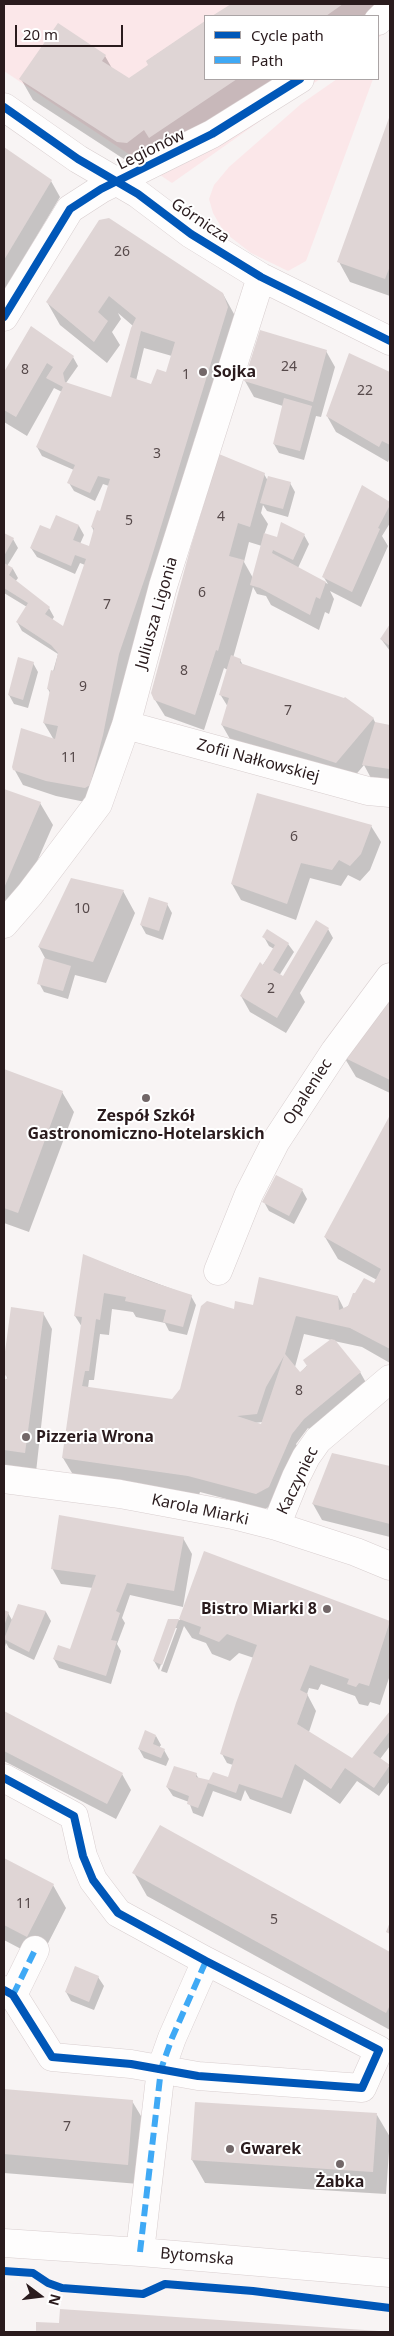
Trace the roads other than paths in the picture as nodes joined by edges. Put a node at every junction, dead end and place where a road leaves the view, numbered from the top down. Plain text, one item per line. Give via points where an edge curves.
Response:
1 (390, 10) edge
2 (379, 19) edge
3 (298, 80) edge
4 (4, 108) edge
5 (116, 182) junction
6 (261, 277) junction
7 (4, 316) edge
8 (390, 340) edge
9 (126, 725) junction
10 (390, 794) edge
11 (4, 924) edge
12 (390, 977) edge
13 (218, 1271) dead end
14 (390, 1379) edge
15 (4, 1479) edge
16 (276, 1526) junction
17 (390, 1566) edge
18 (4, 1778) edge
19 (35, 1950) dead end
20 (206, 1961) junction
21 (8, 1993) edge
22 (161, 2069) junction
23 (4, 2243) edge
24 (140, 2252) junction
25 (390, 2273) edge

1 - 2 street
3 - 5 street, Legionów via 212,134
4 - 5 street, Górnicza
5 - 6 street, Górnicza
5 - 7 street, Legionów via 70,209
6 - 8 street, Górnicza
6 - 9 street, Juliusza Ligonia via 163,586
9 - 10 street, Zofii Nałkowskiej via 368,791
9 - 11 street, Juliusza Ligonia via 98,804
12 - 13 street, Opaleniec via 335,1051 276,1141 249,1194
14 - 16 street, Kaczyniec via 318,1440 296,1477
15 - 16 street, Karola Miarki via 172,1503
16 - 17 street, Karola Miarki
18 - 20 street via 74,1816 82,1856 93,1880 118,1913
19 - 21 street
20 - 22 street
20 - 22 street via 379,2050 362,2088 198,2076
21 - 22 street via 52,2058
22 - 24 street
23 - 24 street, Bytomska
24 - 25 street, Bytomska

